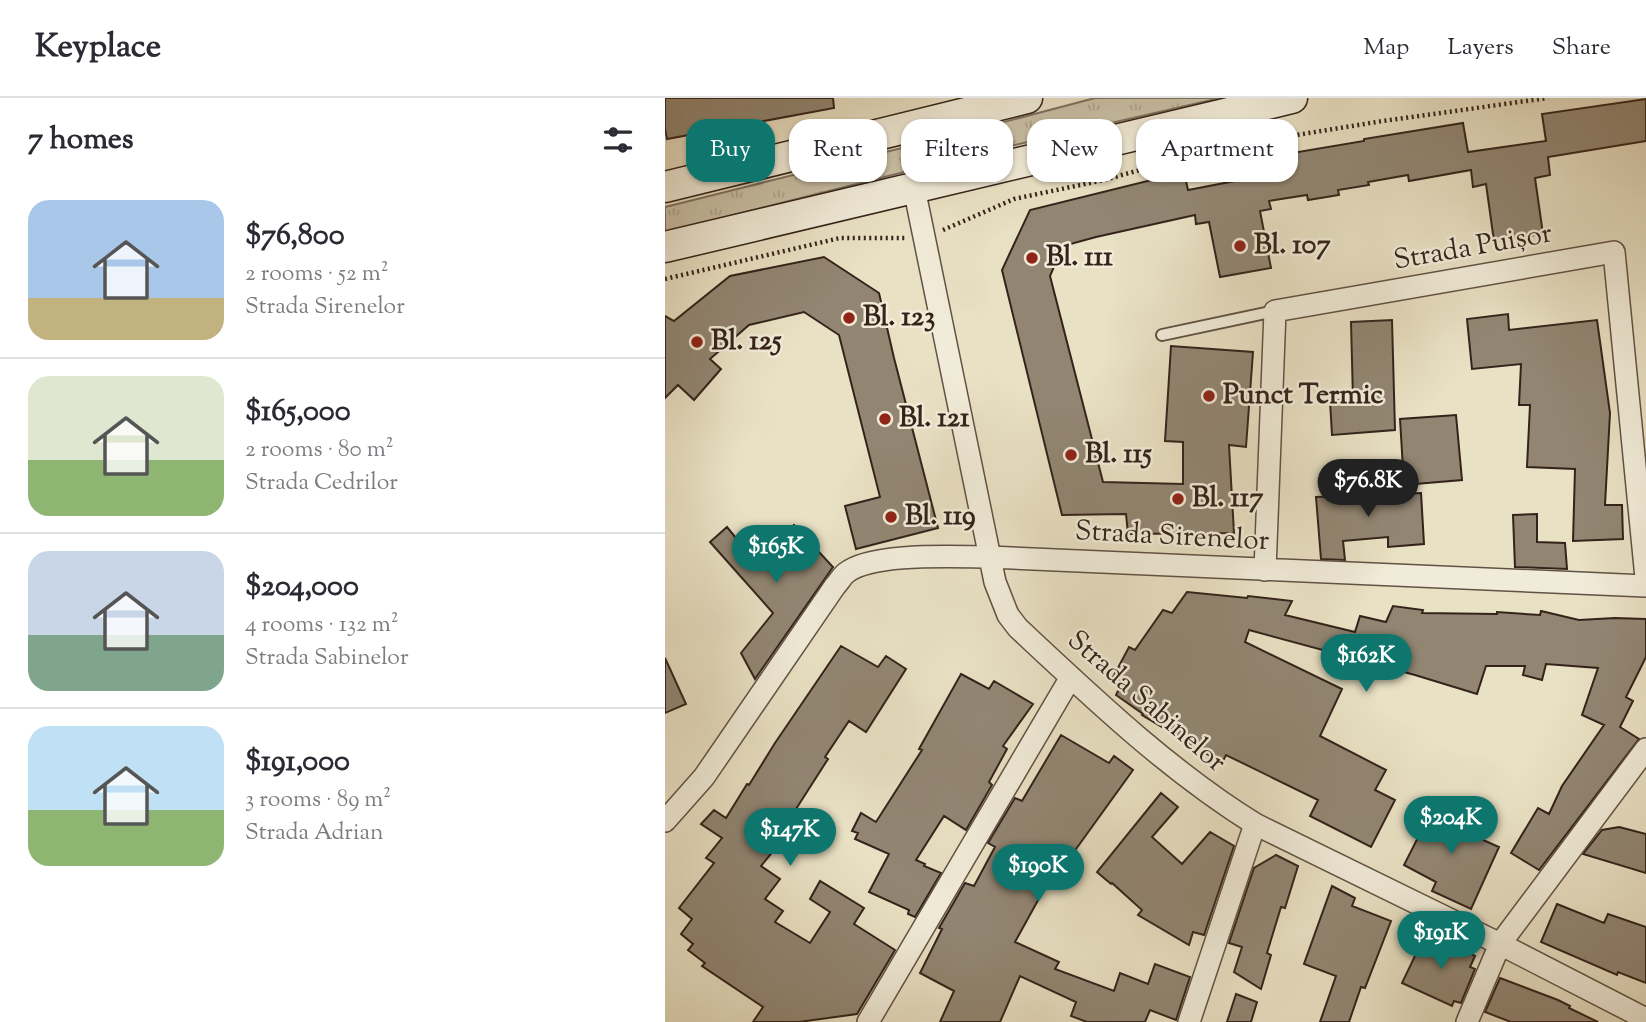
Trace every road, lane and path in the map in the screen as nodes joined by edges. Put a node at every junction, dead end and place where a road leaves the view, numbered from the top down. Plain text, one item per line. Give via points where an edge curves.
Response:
1 (1027, 98) edge
2 (1293, 98) edge
3 (1548, 98) edge
4 (665, 187) edge
5 (914, 188) junction
6 (923, 239) junction
7 (665, 247) edge
8 (665, 279) edge
9 (1275, 311) junction
10 (1162, 335) dead end
11 (989, 557) junction
12 (1265, 570) junction
13 (1646, 578) edge
14 (1646, 586) edge
15 (1071, 677) junction
16 (1646, 749) edge
17 (665, 821) edge
18 (1255, 824) junction
19 (1500, 944) junction
20 (1646, 1019) edge
21 (868, 1022) edge
22 (1189, 1022) edge
23 (1467, 1022) edge

1 - 4 main road
2 - 5 main road
3 - 6 path via 1222,147 1014,199
5 - 6 street, Strada Sabinelor
5 - 7 main road
6 - 8 path via 840,238
6 - 11 street, Strada Sabinelor
9 - 10 lane
9 - 12 street
9 - 13 street, Strada Puișor via 1614,252
11 - 12 street, Strada Sirenelor
11 - 15 street, Strada Sabinelor via 1008,615
11 - 17 street, Strada Sirenelor via 873,562 846,573 704,777
12 - 14 street, Strada Sirenelor
15 - 18 street, Strada Sabinelor via 1124,725
15 - 21 street
16 - 19 street
18 - 19 street, Strada Sabinelor
18 - 22 street
19 - 20 street, Strada Sabinelor
19 - 23 street

